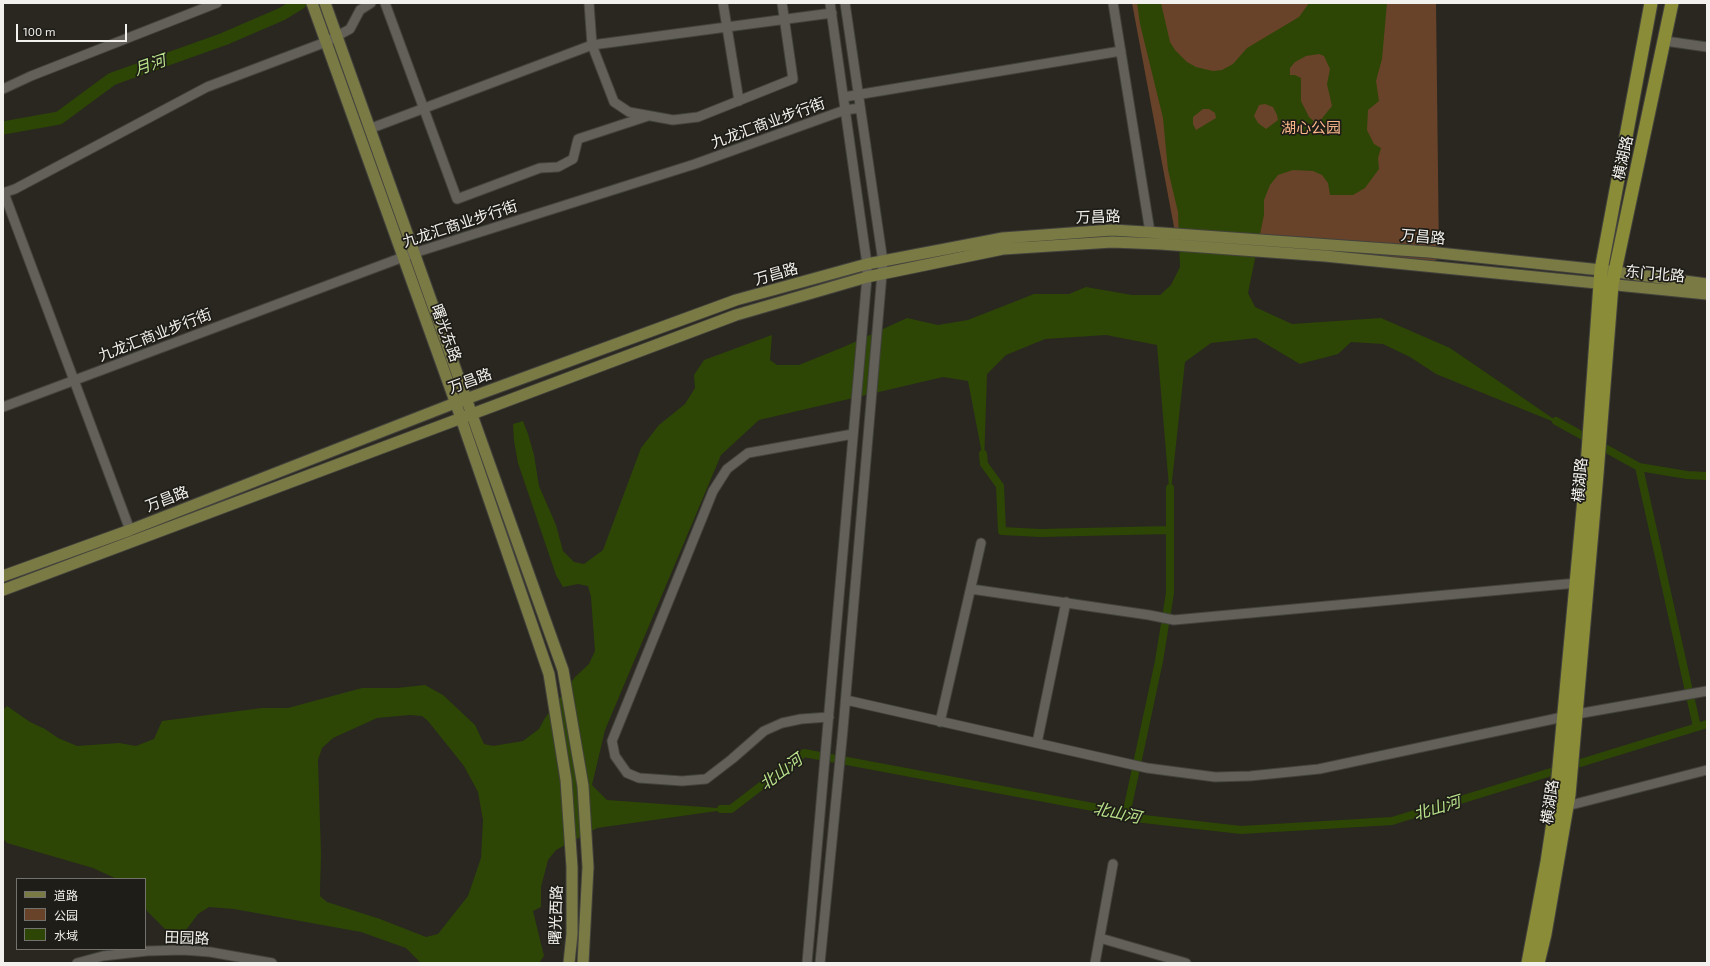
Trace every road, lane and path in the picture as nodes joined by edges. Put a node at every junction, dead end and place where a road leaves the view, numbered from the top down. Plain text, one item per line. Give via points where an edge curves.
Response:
1 (217, 3) edge
2 (312, 3) edge
3 (325, 3) edge
4 (371, 3) edge
5 (385, 3) edge
6 (589, 3) edge
7 (723, 3) edge
8 (782, 3) edge
9 (845, 3) edge
10 (1113, 3) edge
11 (1651, 3) edge
12 (1672, 3) edge
13 (831, 8) edge
14 (785, 19) junction
15 (727, 27) junction
16 (337, 36) junction
17 (1665, 41) junction
18 (326, 42) junction
19 (592, 45) junction
20 (1707, 47) edge
21 (1121, 51) junction
22 (3, 89) edge
23 (858, 94) junction
24 (844, 97) junction
25 (739, 101) junction
26 (424, 108) junction
27 (860, 108) junction
28 (845, 110) junction
29 (648, 116) junction
30 (369, 129) junction
31 (3, 193) edge
32 (1150, 232) junction
33 (414, 253) junction
34 (403, 257) junction
35 (883, 262) junction
36 (867, 264) junction
37 (882, 275) junction
38 (867, 277) junction
39 (1607, 277) junction
40 (1707, 284) edge
41 (1707, 294) edge
42 (74, 380) junction
43 (467, 398) junction
44 (454, 402) junction
45 (3, 407) edge
46 (472, 414) junction
47 (1596, 416) junction
48 (461, 418) junction
49 (853, 434) junction
50 (130, 530) junction
51 (981, 544) dead end
52 (3, 576) edge
53 (1577, 583) junction
54 (970, 589) junction
55 (3, 590) edge
56 (1066, 602) junction
57 (563, 670) joint
58 (549, 674) joint
59 (1707, 691) edge
60 (846, 700) junction
61 (1571, 715) junction
62 (829, 717) junction
63 (940, 722) junction
64 (1569, 733) junction
65 (1037, 743) junction
66 (1707, 770) edge
67 (1563, 803) junction
68 (1113, 864) dead end
69 (1100, 938) junction
70 (78, 963) edge
71 (272, 963) edge
72 (569, 963) edge
73 (583, 963) edge
74 (807, 963) edge
75 (820, 963) edge
76 (1095, 963) edge
77 (1186, 963) edge
78 (1528, 963) edge
79 (1538, 963) edge

1 - 22 street
2 - 18 main road, 曙光东路
3 - 16 main road, 曙光东路
4 - 16 street via 360,10 350,29
5 - 26 street
6 - 19 street
7 - 15 street
8 - 14 street
9 - 23 street
10 - 21 street
11 - 39 highway, 横湖路
12 - 17 highway, 横湖路
13 - 14 street
13 - 24 street
14 - 15 street
14 - 25 street via 793,79
15 - 19 street
15 - 25 street
16 - 18 street
16 - 30 main road, 曙光东路
17 - 20 street
17 - 39 highway, 横湖路
18 - 31 street via 206,87 15,189
18 - 34 main road, 曙光东路
19 - 26 street
19 - 29 street via 614,102 629,112
21 - 23 street
21 - 32 street
23 - 24 street
23 - 27 street
24 - 28 street
25 - 29 street via 698,117 673,120
26 - 29 street via 457,199 540,168 558,167 574,159 578,139
26 - 30 street
27 - 28 street, 九龙汇商业步行街
27 - 35 street
28 - 33 street, 九龙汇商业步行街 via 696,164
28 - 36 street
30 - 33 main road, 曙光东路
31 - 42 street
32 - 35 main road, 万昌路 via 1112,230 1003,238
32 - 39 main road, 万昌路 via 1429,252
33 - 34 street, 九龙汇商业步行街
33 - 43 main road, 曙光东路
34 - 42 street, 九龙汇商业步行街
34 - 44 main road, 曙光东路
35 - 36 main road, 万昌路
35 - 37 street
36 - 38 street
36 - 43 main road, 万昌路 via 736,300
37 - 38 main road, 万昌路
37 - 39 main road, 万昌路 via 1003,249 1112,242
37 - 60 street
38 - 46 main road, 万昌路 via 736,315
38 - 49 street
39 - 40 main road, 东门北路
39 - 41 main road, 东门北路
39 - 47 highway, 横湖路
42 - 45 street, 九龙汇商业步行街
42 - 50 street
43 - 44 main road, 万昌路
43 - 46 main road, 曙光东路
44 - 48 main road, 曙光东路
44 - 50 main road, 万昌路
46 - 48 main road, 万昌路
46 - 57 main road, 曙光东路
47 - 53 highway, 横湖路 via 1587,466
47 - 61 highway, 横湖路 via 1597,474
48 - 55 main road, 万昌路
48 - 58 main road, 曙光东路
49 - 62 street
49 - 62 street via 748,453 727,469 713,491 612,741 615,756 626,773 639,778 682,781 706,778 764,732 782,723
50 - 52 main road, 万昌路
51 - 54 street
53 - 56 street via 1174,620
53 - 61 highway, 横湖路
54 - 56 street
54 - 63 street
56 - 65 street
57 - 73 main road, 曙光西路 via 583,786 588,868
58 - 72 main road, 曙光西路 via 566,780 572,867 572,934
59 - 61 street
60 - 63 street
60 - 75 street
61 - 64 highway, 横湖路
61 - 65 street via 1319,769 1250,776 1215,777 1147,768
62 - 74 street
63 - 65 street
64 - 67 highway, 横湖路
64 - 67 highway, 横湖路
66 - 67 street
67 - 78 highway, 横湖路 via 1547,862
67 - 79 highway, 横湖路 via 1545,934
68 - 69 street
69 - 76 street
69 - 77 street
70 - 71 street, 田园路 via 103,956 183,950

